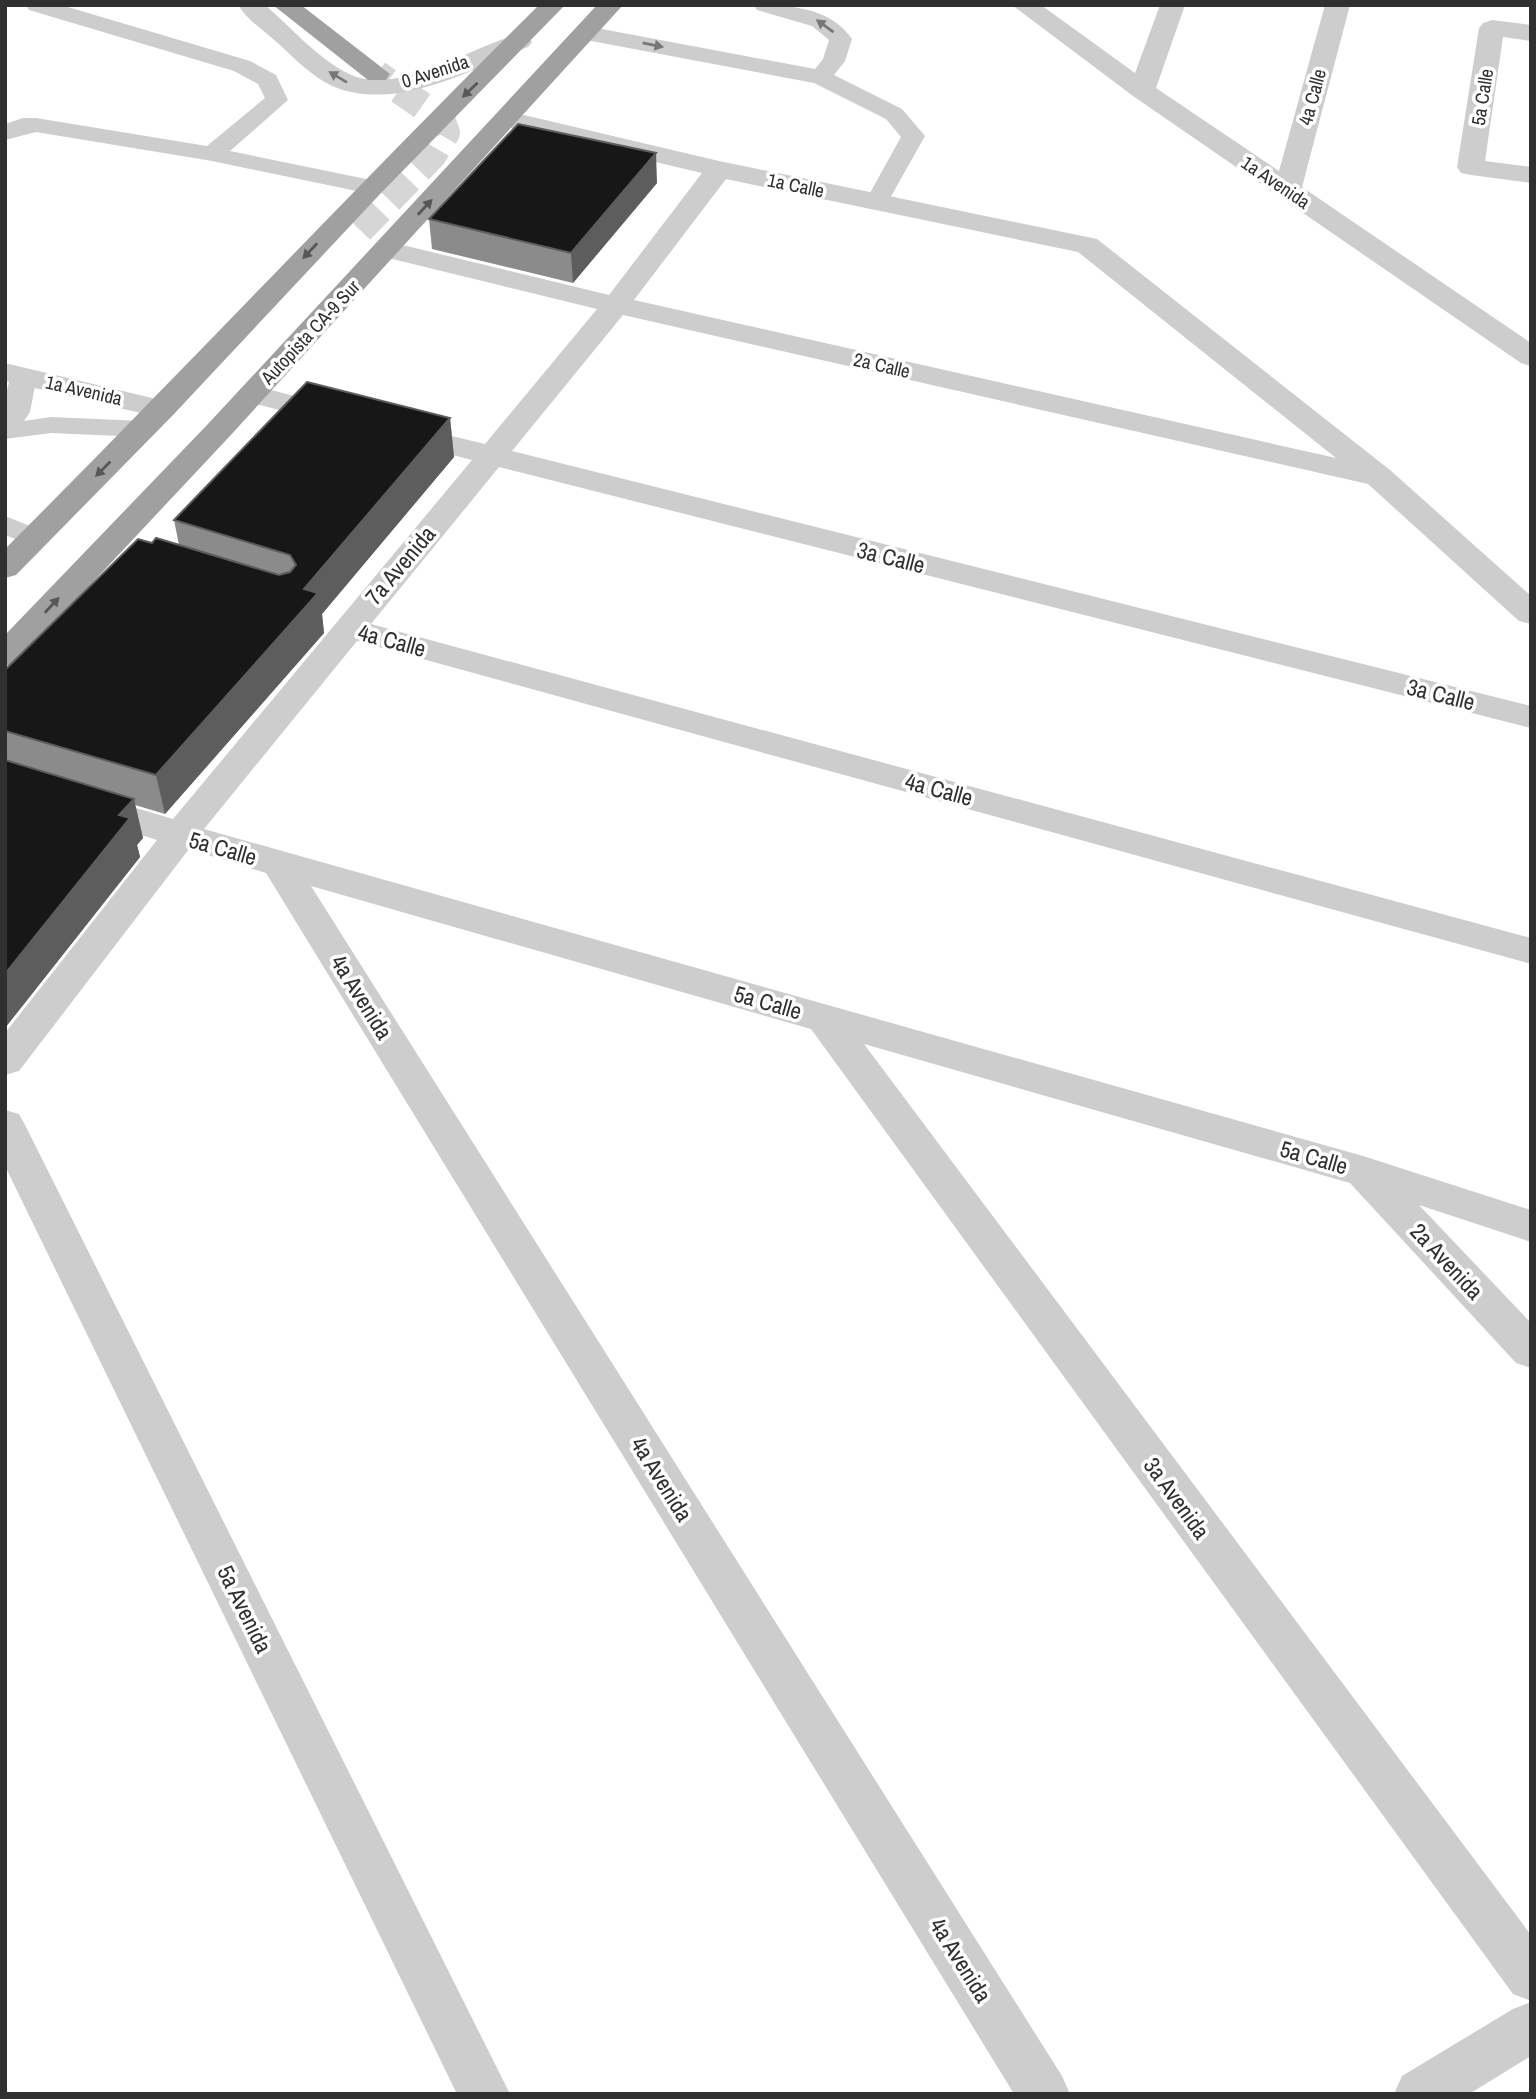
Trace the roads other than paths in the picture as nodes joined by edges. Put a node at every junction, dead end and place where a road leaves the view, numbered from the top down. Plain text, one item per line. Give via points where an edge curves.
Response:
1 (37, 5) edge
2 (250, 5) edge
3 (285, 5) edge
4 (553, 5) edge
5 (611, 5) edge
6 (765, 5) edge
7 (1024, 5) edge
8 (1173, 5) edge
9 (1338, 5) edge
10 (586, 33) junction
11 (1531, 33) edge
12 (519, 42) junction
13 (377, 74) tunnel mouth
14 (820, 77) junction
15 (1142, 90) junction
16 (507, 119) junction
17 (5, 133) edge
18 (212, 154) junction
19 (719, 169) junction
20 (1531, 175) edge
21 (371, 187) junction
22 (1287, 190) junction
23 (877, 202) junction
24 (360, 230) tunnel mouth
25 (386, 249) junction
26 (616, 305) junction
27 (1531, 357) edge
28 (15, 374) edge
29 (252, 394) junction
30 (152, 419) junction
31 (5, 429) edge
32 (218, 431) junction
33 (492, 456) junction
34 (1379, 477) junction
35 (5, 524) edge
36 (35, 538) junction
37 (5, 569) edge
38 (1531, 614) edge
39 (347, 628) junction
40 (5, 655) edge
41 (1531, 717) edge
42 (5, 781) edge
43 (180, 835) junction
44 (279, 864) junction
45 (1531, 951) edge
46 (824, 1018) junction
47 (5, 1060) edge
48 (5, 1125) edge
49 (1363, 1171) junction
50 (1531, 1226) edge
51 (1531, 1351) edge
52 (1531, 1977) edge
53 (1531, 2027) edge
54 (484, 2094) edge
55 (1044, 2094) edge
56 (1420, 2094) edge

1 - 18 lane via 242,66 268,80 276,100
12 -> 2 street, 0 Avenida via 414,80 366,88 335,77
3 - 13 highway
4 - 12 highway
5 - 10 highway, Autopista CA-9 Sur
14 -> 6 lane via 834,61 841,39 820,21
7 - 15 street, 1a Avenida
8 - 15 street
9 - 22 street, 4a Calle
10 -> 14 lane
10 - 16 highway, Autopista CA-9 Sur
11 - 20 street, 5a Calle via 1492,28 1471,167
12 -> 21 highway
14 - 23 lane via 894,114 913,136
15 - 22 street, 1a Avenida
16 - 19 street, 1a Calle
25 -> 16 highway, Autopista CA-9 Sur
17 - 18 lane via 36,125
18 - 21 lane
19 - 23 street, 1a Calle
19 - 26 street, 7a Avenida
21 -> 30 highway
22 - 27 street, 1a Avenida
23 - 34 street, 1a Calle via 1087,245
24 - 32 highway via 253,346
25 - 26 street, 2a Calle
25 - 29 highway, Autopista CA-9 Sur
26 - 33 street, 7a Avenida
26 - 34 street, 2a Calle
28 - 30 street, 1a Avenida
28 - 31 lane via 17,412
29 - 32 highway, Autopista CA-9 Sur
29 - 33 street, 3a Calle
30 - 31 lane
30 -> 36 highway
40 -> 32 highway, Autopista CA-9 Sur via 120,552
33 - 39 street, 7a Avenida
33 - 41 street, 3a Calle
34 - 38 street
35 - 36 lane
36 - 37 highway
39 - 43 street, 7a Avenida
39 - 45 street, 4a Calle
42 - 43 street, 5a Calle
43 - 44 street, 5a Calle
43 - 47 street, 7a Avenida
44 - 46 street, 5a Calle
44 - 55 street, 4a Avenida
46 - 49 street, 5a Calle
46 - 52 street, 3a Avenida
48 - 54 street, 5a Avenida
49 - 50 street, 5a Calle
49 - 51 street, 2a Avenida
53 - 56 street

